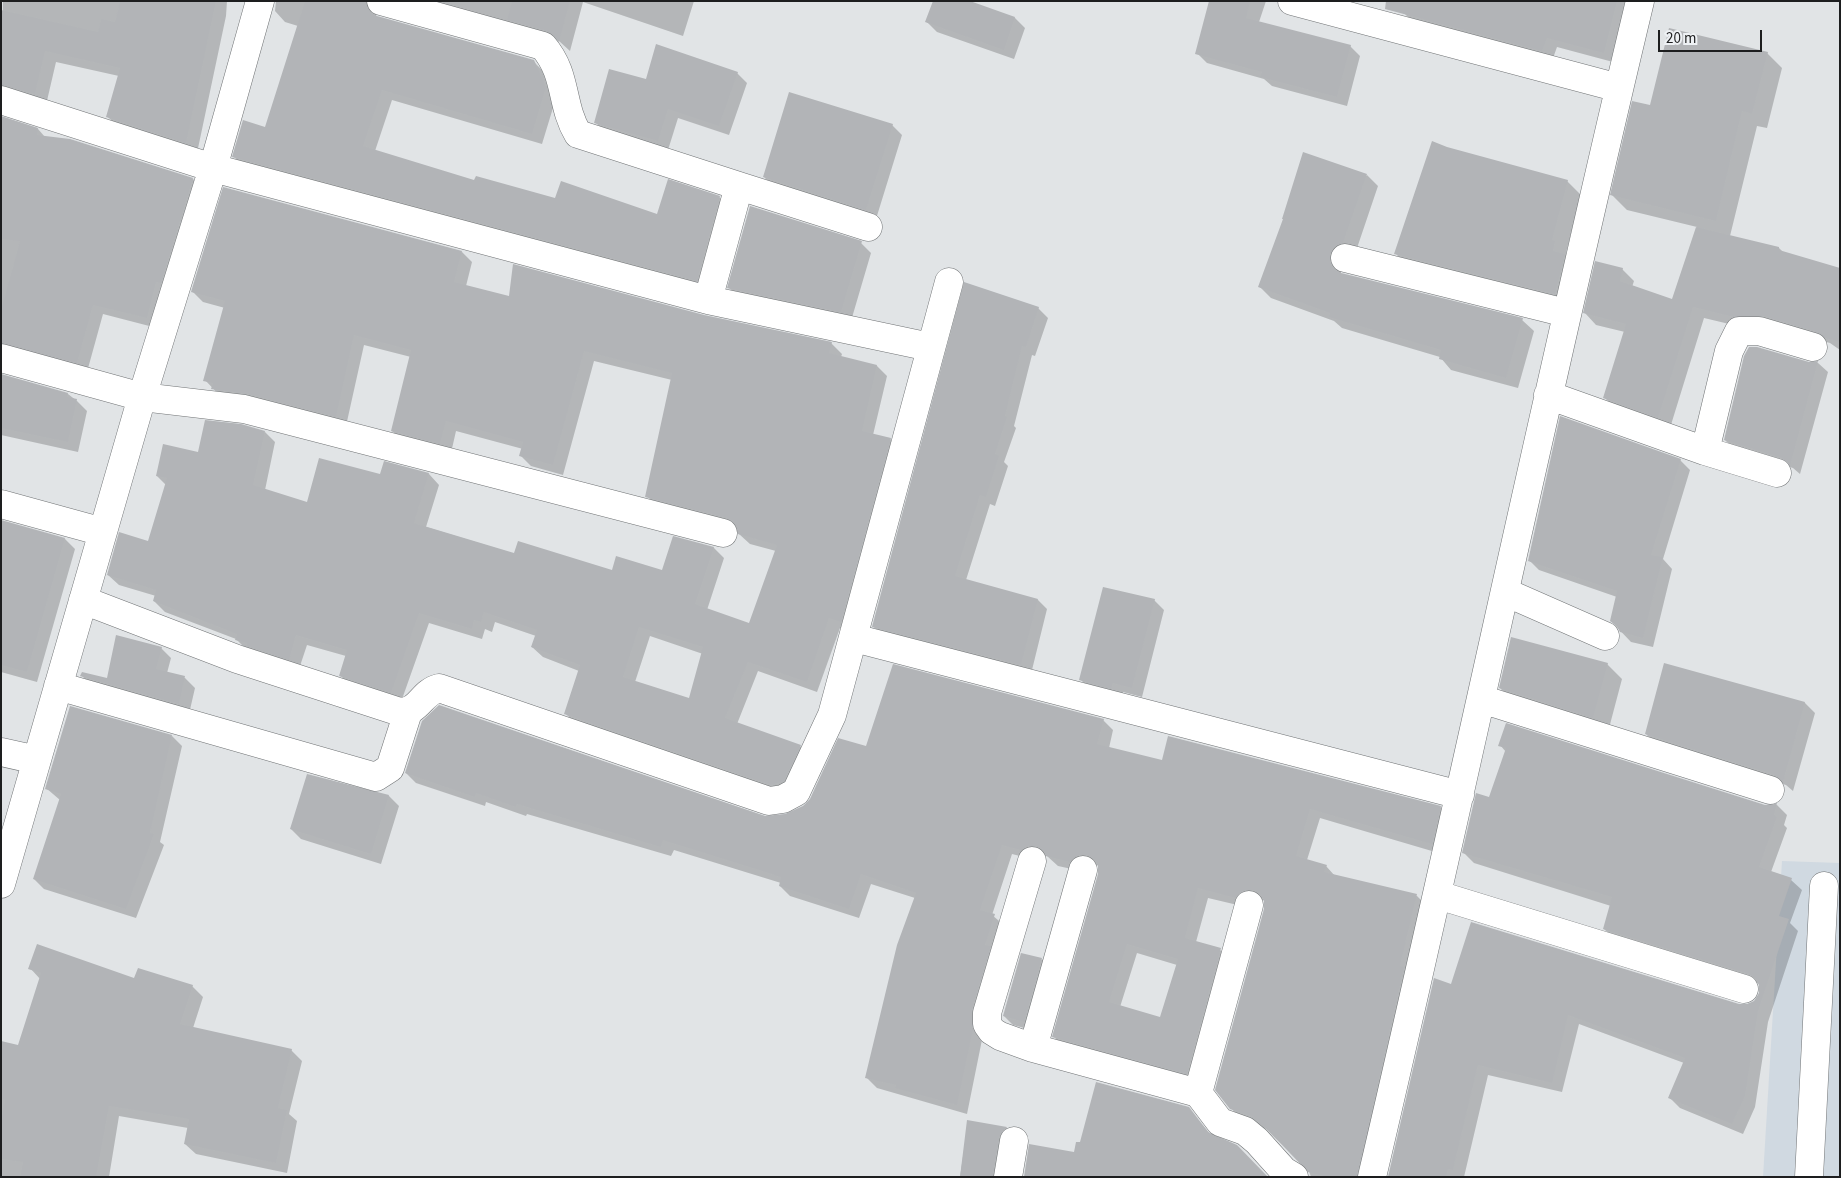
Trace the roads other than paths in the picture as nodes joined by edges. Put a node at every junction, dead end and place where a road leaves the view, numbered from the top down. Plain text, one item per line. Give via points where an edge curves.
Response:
1 (260, 1) edge
2 (381, 1) edge
3 (1292, 1) edge
4 (1640, 1) edge
5 (1619, 88) junction
6 (1, 100) edge
7 (214, 168) junction
8 (739, 186) junction
9 (868, 227) dead end
10 (1345, 258) dead end
11 (949, 282) dead end
12 (708, 300) junction
13 (1566, 313) junction
14 (930, 347) junction
15 (1813, 347) dead end
16 (1, 358) edge
17 (1548, 395) junction
18 (142, 397) junction
19 (1705, 451) junction
20 (1776, 473) dead end
21 (1, 504) edge
22 (102, 532) junction
23 (723, 533) dead end
24 (1505, 592) junction
25 (83, 600) junction
26 (1605, 636) dead end
27 (854, 638) junction
28 (58, 686) junction
29 (1481, 699) junction
30 (408, 712) junction
31 (1, 752) edge
32 (37, 760) junction
33 (1770, 790) dead end
34 (1460, 795) junction
35 (1032, 861) dead end
36 (1083, 870) dead end
37 (1, 884) edge
38 (1824, 886) dead end
39 (1438, 895) junction
40 (1249, 905) dead end
41 (1744, 989) dead end
42 (1033, 1048) junction
43 (1198, 1093) junction
44 (1014, 1141) dead end
45 (1008, 1177) edge
46 (1294, 1177) edge
47 (1372, 1177) edge
48 (1809, 1177) edge

1 - 7 street
2 - 8 street via 544,46 560,72 570,121 578,134
3 - 5 street
4 - 5 street
5 - 13 street
6 - 7 street
7 - 12 street
7 - 18 street
8 - 9 street
8 - 12 street
10 - 13 street
11 - 14 street
12 - 14 street
13 - 17 street
14 - 27 street
15 - 19 street via 1759,331 1739,331 1729,351
16 - 18 street
17 - 19 street
17 - 24 street
18 - 22 street
18 - 23 street via 244,409
19 - 20 street
21 - 22 street
22 - 25 street
24 - 26 street
24 - 29 street
25 - 28 street
25 - 30 street via 237,659
27 - 30 street via 832,715 796,792 783,799 769,801 439,688 428,691
27 - 34 street
28 - 30 street via 376,777 390,768
28 - 32 street
29 - 33 street
29 - 34 street
31 - 32 street
32 - 37 street
34 - 39 street
35 - 42 street via 987,1014 987,1024 1000,1036
36 - 42 street
38 - 48 street
39 - 41 street
39 - 47 street
40 - 43 street
42 - 43 street
43 - 46 street via 1220,1122 1245,1131
44 - 45 street

